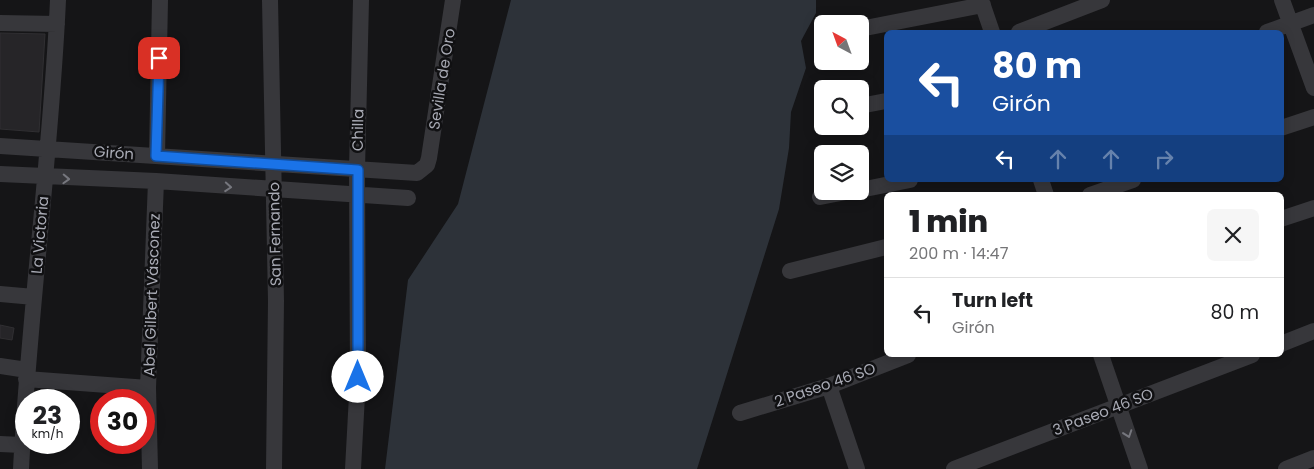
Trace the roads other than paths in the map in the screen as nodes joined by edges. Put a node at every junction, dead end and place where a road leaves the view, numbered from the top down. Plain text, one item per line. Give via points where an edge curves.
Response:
1 (58, 0) edge
2 (160, 0) edge
3 (270, 0) edge
4 (361, 0) edge
5 (454, 0) edge
6 (1102, 0) edge
7 (1282, 0) edge
8 (982, 2) edge
9 (1314, 15) edge
10 (0, 23) edge
11 (57, 24) junction
12 (1291, 24) junction
13 (869, 27) edge
14 (991, 30) edge
15 (1024, 30) edge
16 (1273, 30) edge
17 (1314, 88) edge
18 (884, 101) edge
19 (869, 104) edge
20 (1314, 117) edge
21 (1284, 127) edge
22 (0, 146) edge
23 (48, 149) junction
24 (156, 156) junction
25 (429, 158) joint
26 (274, 164) junction
27 (358, 170) junction
28 (0, 174) edge
29 (45, 178) junction
30 (156, 181) junction
31 (900, 182) edge
32 (1127, 182) edge
33 (869, 188) edge
34 (274, 190) junction
35 (1099, 192) edge
36 (358, 194) junction
37 (408, 198) dead end
38 (1314, 208) edge
39 (1284, 218) edge
40 (884, 248) edge
41 (790, 271) dead end
42 (0, 294) edge
43 (34, 297) junction
44 (1314, 331) edge
45 (1284, 343) edge
46 (903, 357) edge
47 (1102, 357) edge
48 (1247, 357) edge
49 (0, 366) edge
50 (26, 375) junction
51 (829, 386) junction
52 (148, 388) junction
53 (25, 389) edge
54 (1118, 406) junction
55 (740, 413) dead end
56 (0, 444) edge
57 (15, 445) edge
58 (22, 454) edge
59 (1314, 458) edge
60 (21, 469) edge
61 (150, 469) edge
62 (274, 469) edge
63 (353, 469) edge
64 (857, 469) edge
65 (954, 469) edge
66 (1140, 469) edge
67 (1286, 469) edge

1 - 11 street, La Victoria
2 - 24 street
3 - 26 street, San Fernando
4 - 27 street, Chilla
5 - 25 street, Sevilla de Oro
6 - 15 street
7 - 12 street
8 - 13 street
8 - 14 street
9 - 12 street
10 - 11 street
11 - 23 street, La Victoria
12 - 16 street
12 - 17 street
18 - 19 street
20 - 21 street
22 - 23 street, Girón
23 - 24 street, Girón
23 - 29 street, La Victoria
24 - 26 street, Girón
25 - 27 street, Girón via 422,170 410,174
26 - 27 street, Girón
26 - 34 street, San Fernando
27 - 36 street, Chilla
28 - 29 street, Girón
29 -> 30 street, Girón
29 - 43 street, La Victoria
30 -> 34 street, Girón
30 - 52 street, Abel Gilbert Vásconez
31 - 33 street
32 - 35 street
34 - 36 street, Girón
34 - 62 street, San Fernando
36 - 37 street, Girón
36 - 63 street, Chilla via 358,377
38 - 39 street
40 - 41 street
42 - 43 street
43 - 50 street, La Victoria
44 - 45 street
46 - 51 street, 2 Paseo 46 SO
47 - 54 street
48 - 54 street, 3 Paseo 46 SO
49 - 50 street
50 - 52 street
50 - 53 street, La Victoria
51 - 55 street, 2 Paseo 46 SO
51 - 64 street
52 - 61 street, Abel Gilbert Vásconez
54 - 65 street, 3 Paseo 46 SO
54 -> 66 street
56 - 57 street
58 - 60 street, La Victoria
59 - 67 street

